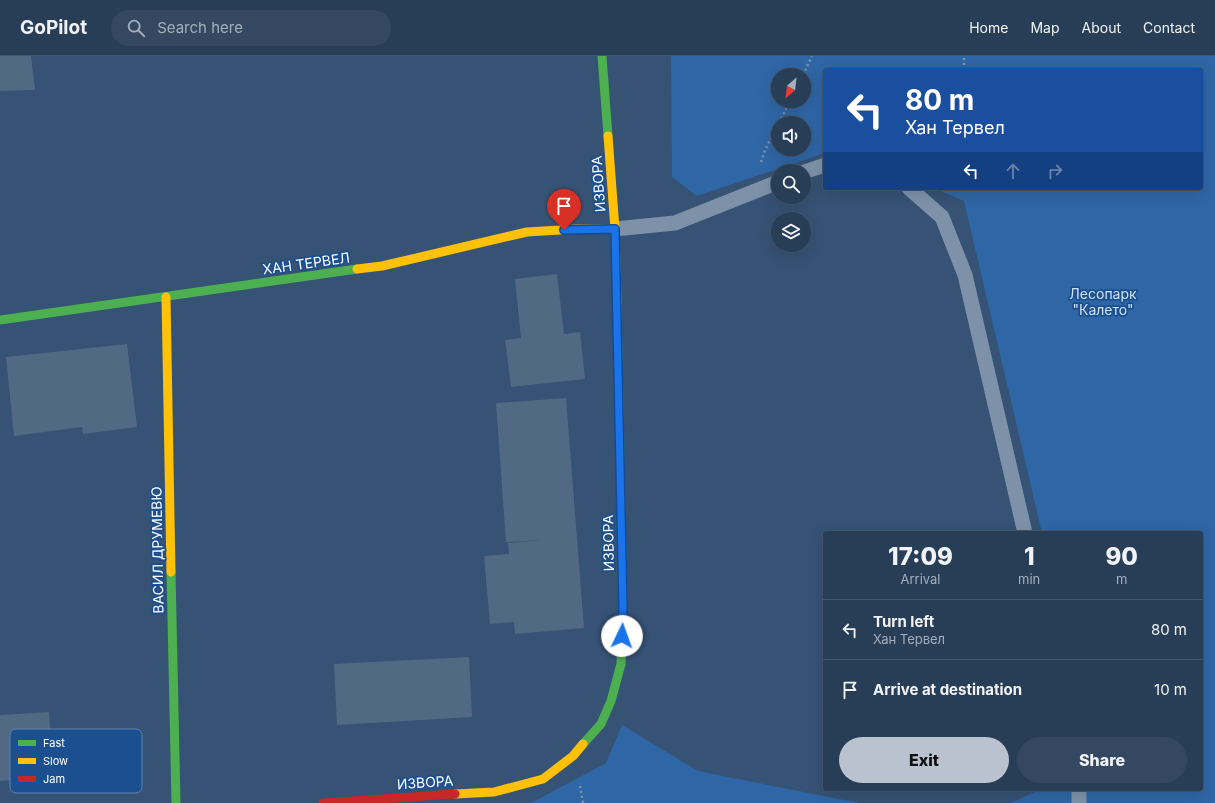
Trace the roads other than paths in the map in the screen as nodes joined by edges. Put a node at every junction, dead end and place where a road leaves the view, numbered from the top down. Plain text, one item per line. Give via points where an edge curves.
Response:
1 (602, 56) edge
2 (823, 166) edge
3 (811, 170) edge
4 (771, 185) edge
5 (911, 190) edge
6 (615, 229) junction
7 (166, 297) junction
8 (0, 320) edge
9 (1025, 531) edge
10 (1079, 791) edge
11 (176, 803) edge
12 (323, 803) edge
13 (1079, 803) edge

1 - 6 street, ИЗВОРА
2 - 3 lane
4 - 6 lane via 675,223
5 - 9 lane via 942,217 965,275
6 - 7 street, ХАН ТЕРВЕЛ via 527,232 382,266
6 - 12 street, ИЗВОРА via 623,608 621,664 611,701 601,724 574,756 543,779 494,792
7 - 8 street, ХАН ТЕРВЕЛ
7 - 11 street, ВАСИЛ ДРУМЕВЮ
10 - 13 lane

